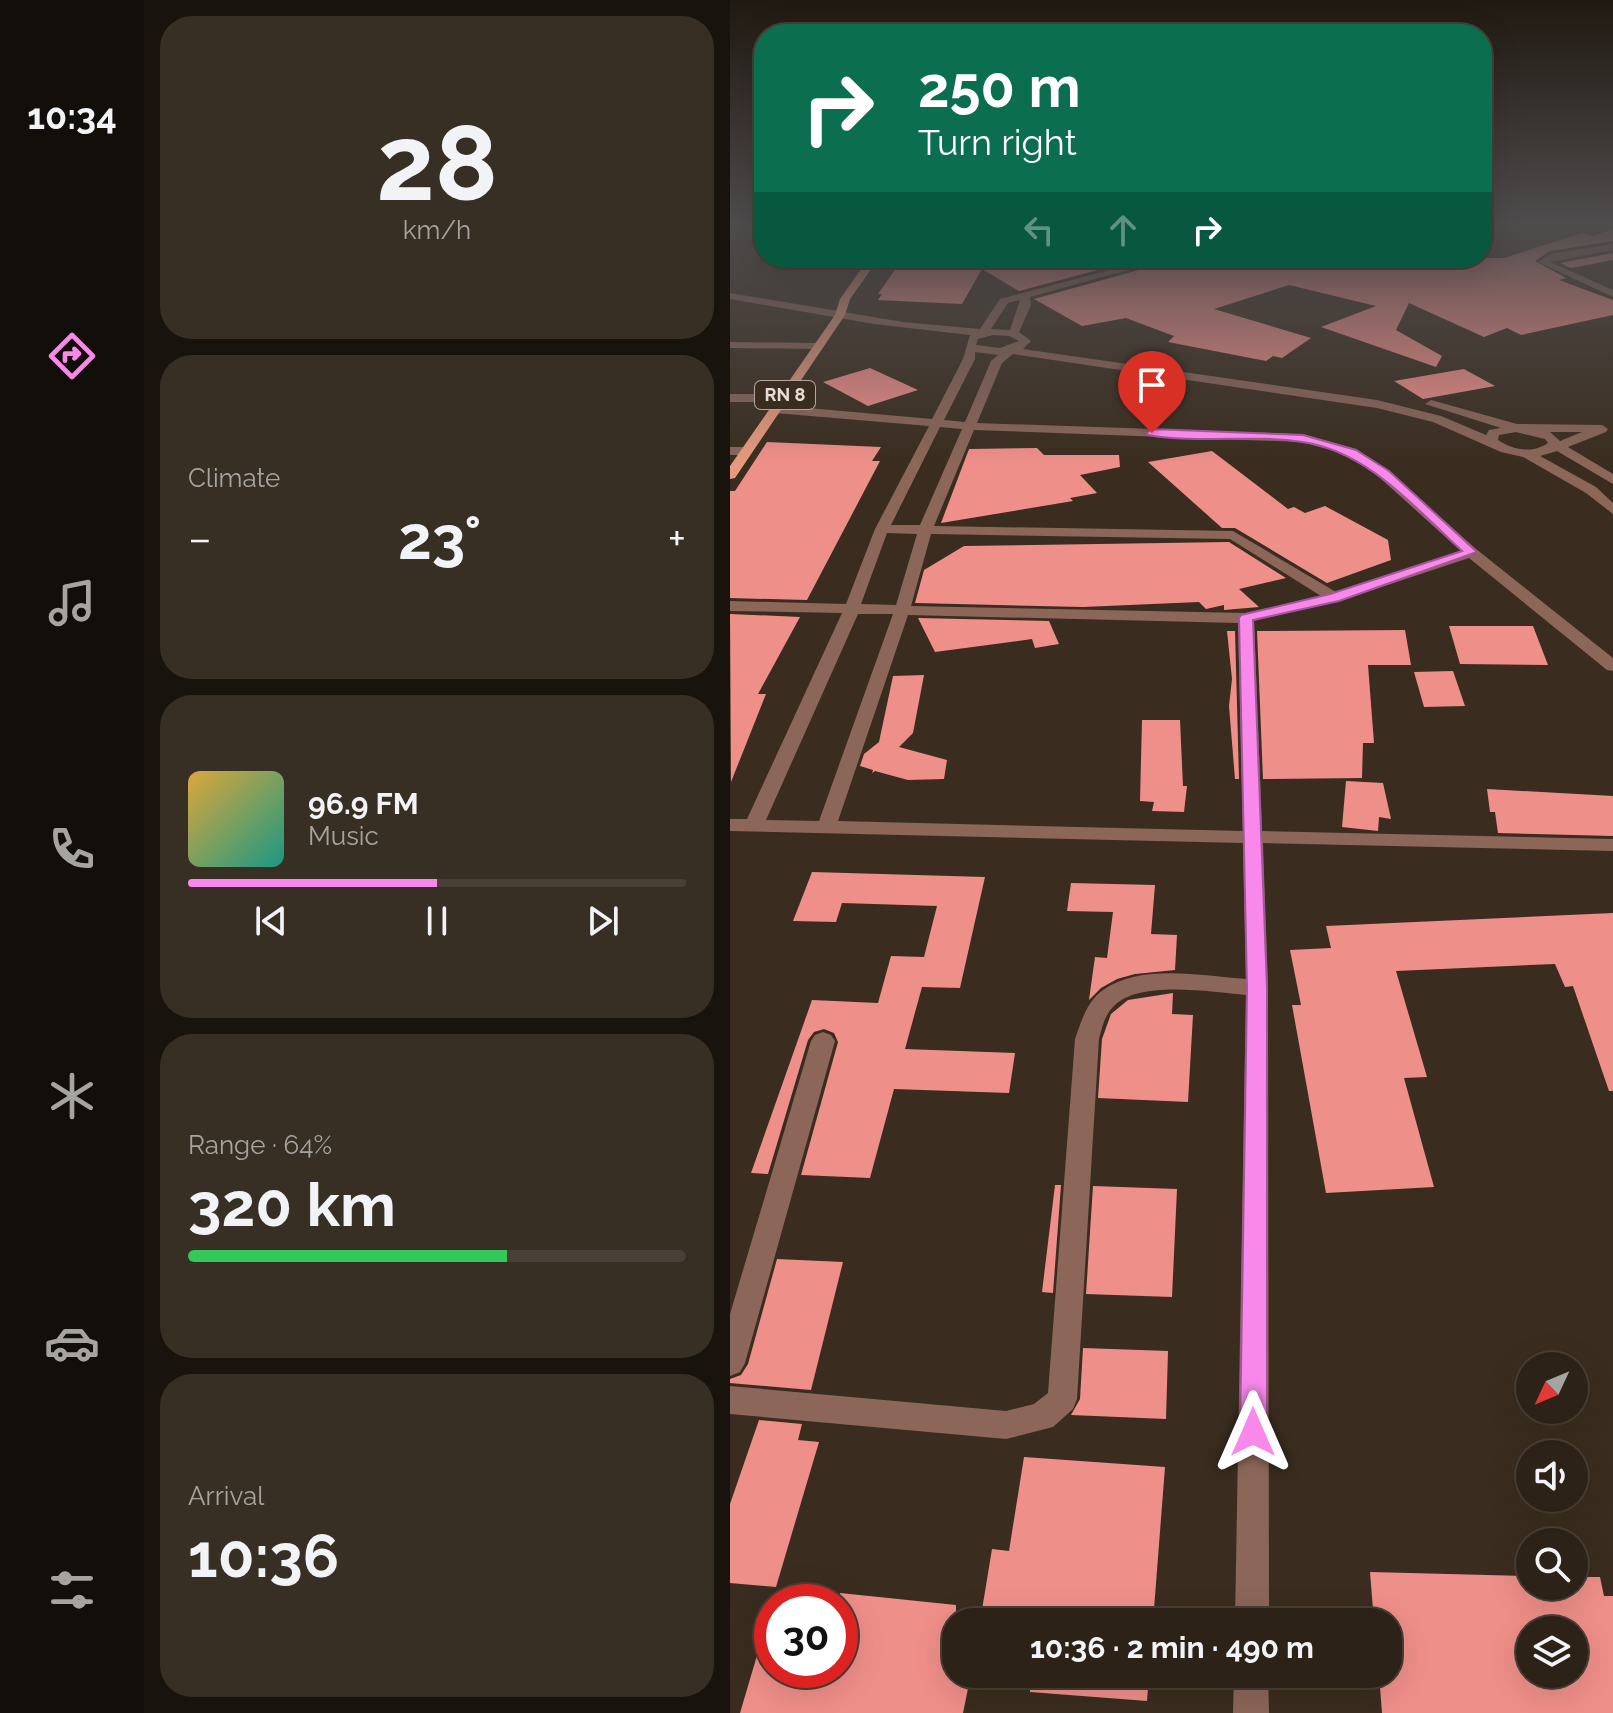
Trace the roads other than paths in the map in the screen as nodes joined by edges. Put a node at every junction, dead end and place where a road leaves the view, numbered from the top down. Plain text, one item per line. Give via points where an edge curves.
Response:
1 (765, 304) edge
2 (843, 304) edge
3 (856, 304) edge
4 (1000, 304) edge
5 (1026, 304) edge
6 (730, 306) edge
7 (837, 320) junction
8 (979, 338) junction
9 (1016, 340) junction
10 (730, 345) edge
11 (819, 346) junction
12 (730, 398) edge
13 (779, 403) junction
14 (937, 423) junction
15 (969, 426) junction
16 (1521, 428) junction
17 (1607, 428) edge
18 (1491, 441) junction
19 (1555, 446) junction
20 (730, 451) edge
21 (745, 451) junction
22 (1523, 453) junction
23 (730, 475) edge
24 (1572, 478) junction
25 (1613, 480) edge
26 (1613, 510) edge
27 (882, 529) junction
28 (925, 530) junction
29 (1471, 552) junction
30 (1334, 598) junction
31 (730, 606) edge
32 (852, 609) junction
33 (902, 610) junction
34 (1246, 618) junction
35 (1613, 666) edge
36 (730, 825) edge
37 (754, 825) junction
38 (827, 825) junction
39 (1252, 835) junction
40 (1613, 845) edge
41 (1257, 988) junction
42 (823, 1041) dead end
43 (730, 1363) edge
44 (730, 1400) edge
45 (1252, 1608) edge
46 (1251, 1688) edge
47 (1251, 1713) edge

1 - 7 street
2 - 7 main road, RN 8
3 - 7 main road, RN 8
4 - 8 street
5 - 9 street
6 - 7 street
7 - 8 street
7 - 8 street
7 - 11 main road, RN 8
8 - 9 street
8 - 9 street via 992,351
8 - 14 street
9 - 15 street via 997,361
9 - 16 street via 1387,395
9 - 18 street via 1377,404 1437,419
10 - 11 street
11 - 13 main road, RN 8
12 - 13 street
13 - 14 street
13 - 21 main road, RN 8
14 - 15 street
14 - 27 street
15 - 28 street
15 - 29 street via 1303,438 1352,452
16 - 17 street
16 - 18 street via 1498,431
16 - 19 street via 1550,436
17 - 19 street
18 - 22 street
19 - 22 street
19 - 25 street
20 - 21 street
21 - 23 main road, RN 8
22 - 24 street
24 - 25 street
24 - 26 street
27 - 28 street
27 - 32 street
28 - 30 street via 1233,535
28 - 33 street
29 - 30 street
29 - 35 street
30 - 34 street
31 - 32 street
32 - 33 street
32 - 37 street
33 - 34 street
33 - 38 street
34 - 39 street
36 - 37 street
37 - 38 street
38 - 39 street
39 - 40 street
39 - 41 street
41 - 44 street via 1140,983 1112,994 1095,1012 1087,1039 1062,1399 1042,1417 1006,1425
41 - 45 street
42 - 43 street
46 - 47 street

